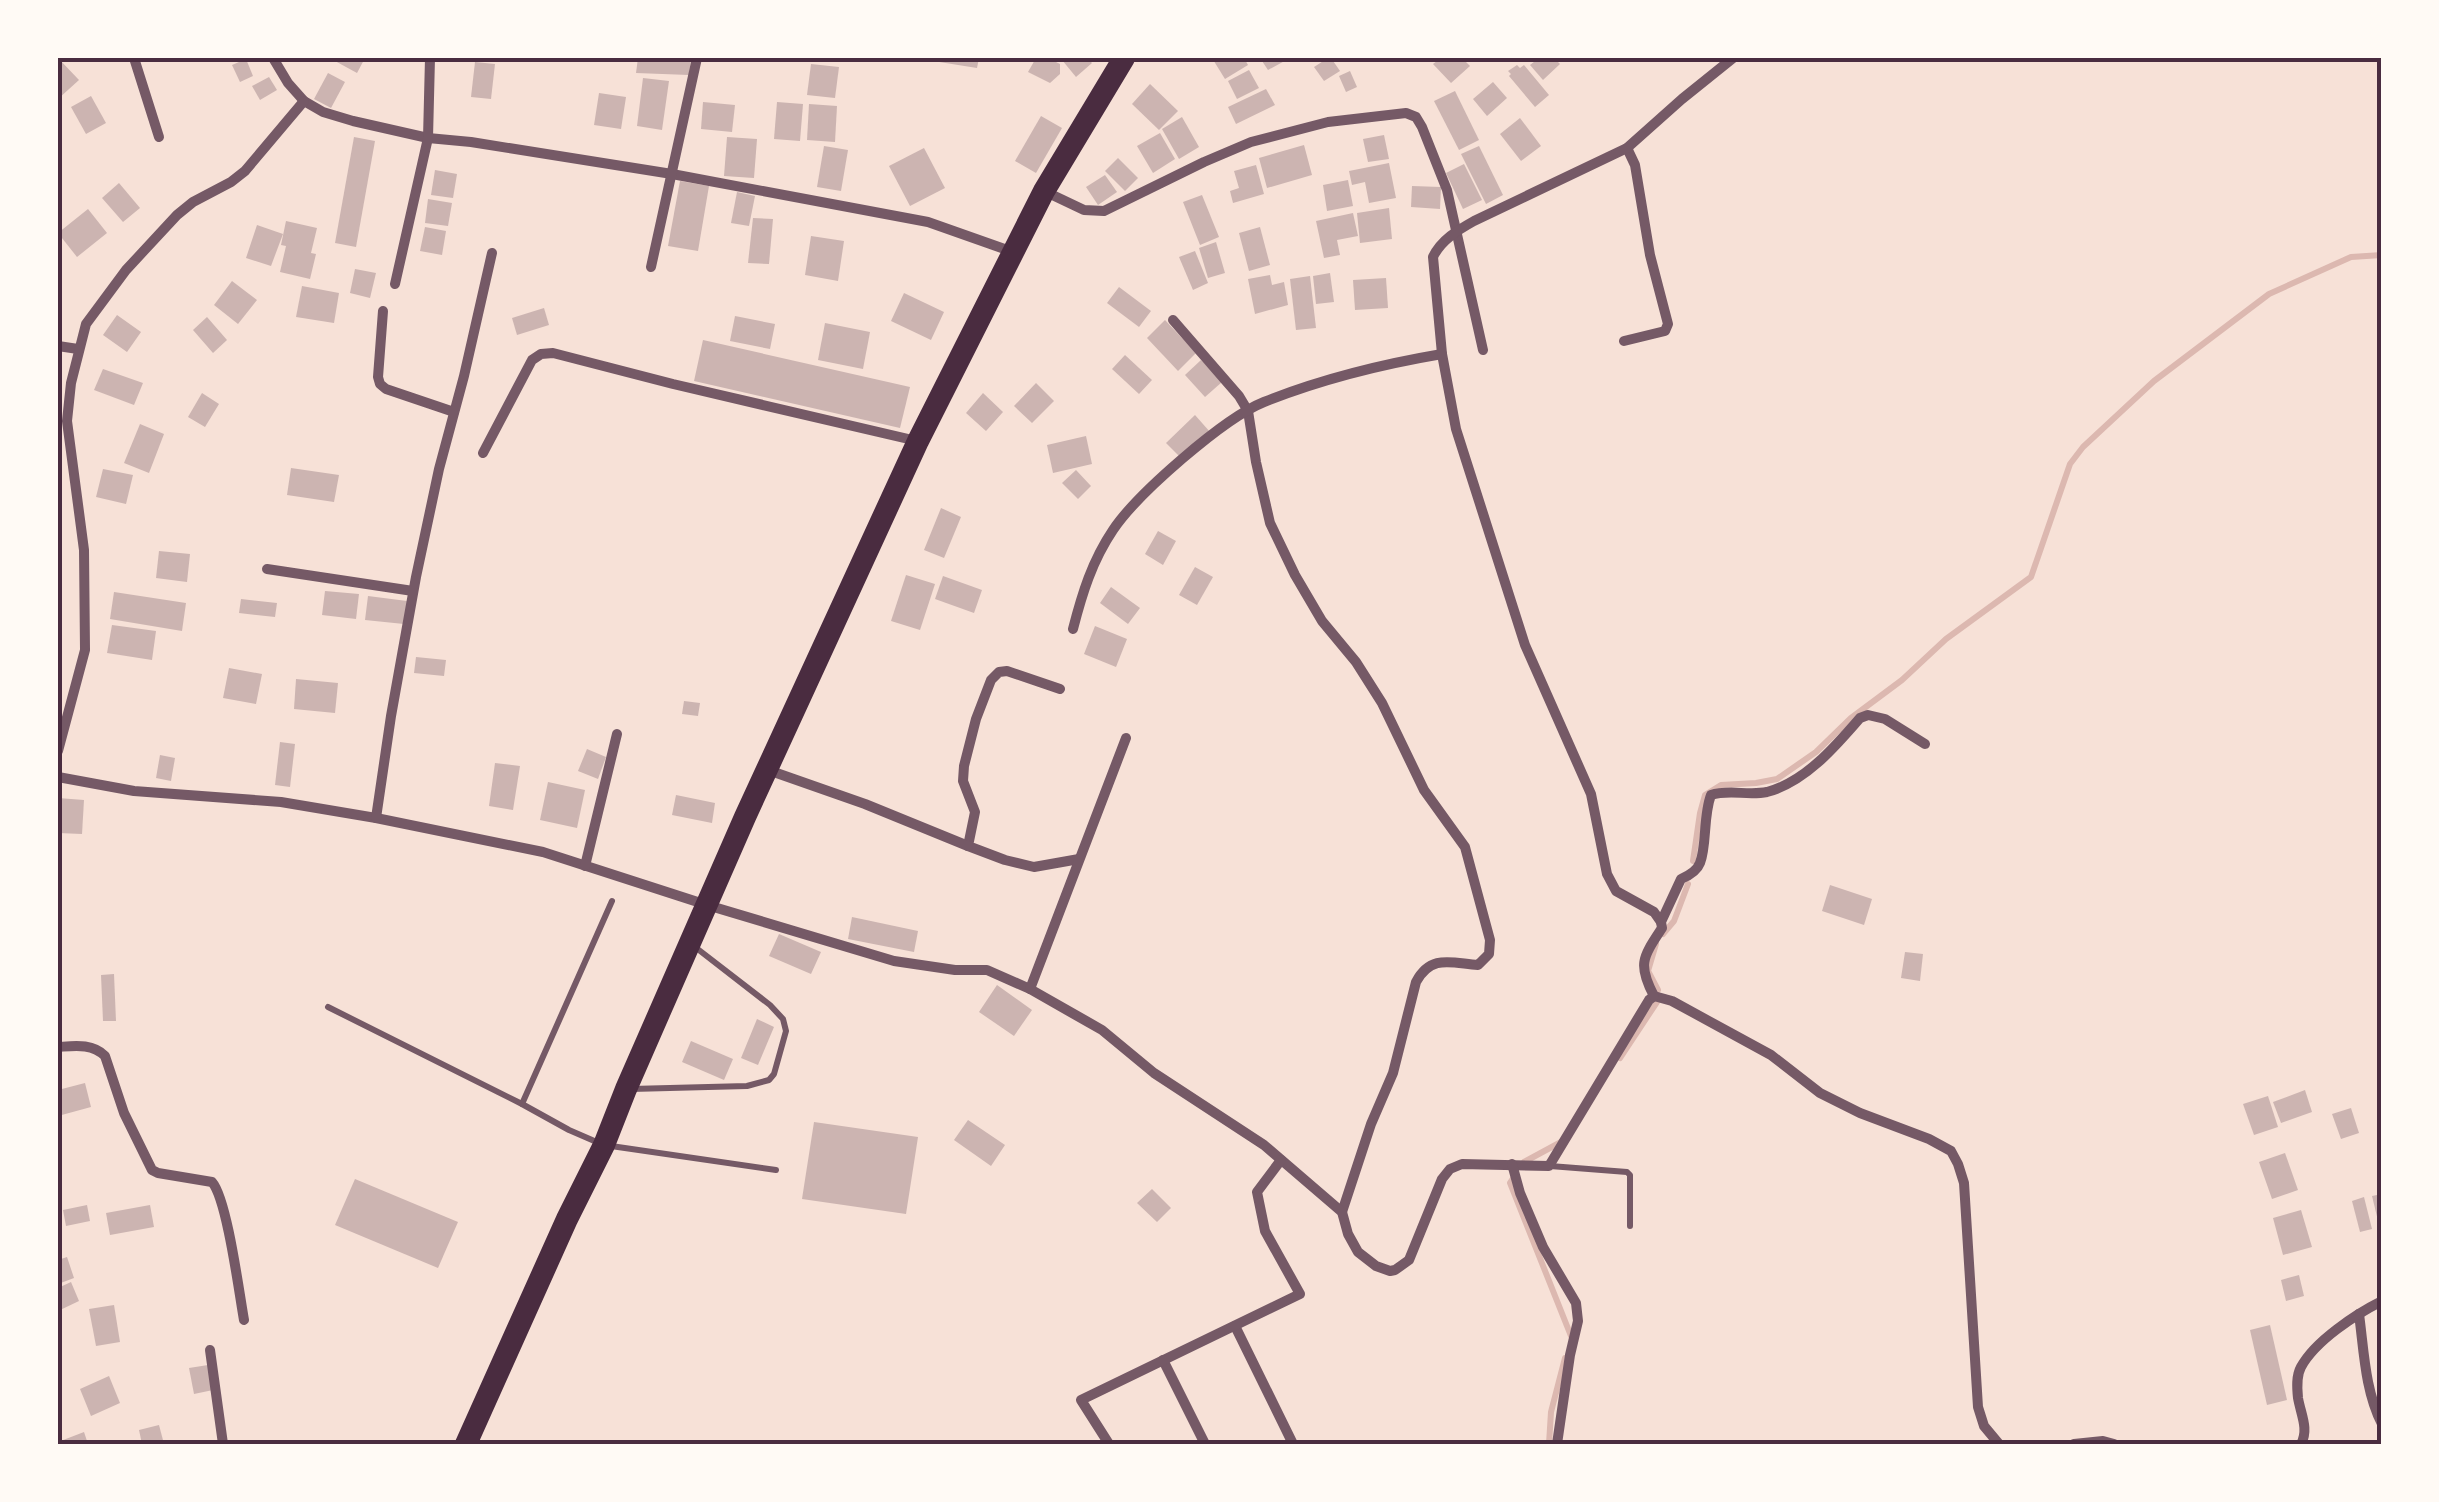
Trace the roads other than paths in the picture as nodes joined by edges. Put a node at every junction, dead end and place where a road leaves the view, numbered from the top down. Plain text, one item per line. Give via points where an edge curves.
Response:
1 (134, 58) edge
2 (272, 58) edge
3 (430, 58) edge
4 (697, 58) edge
5 (1124, 58) edge
6 (1734, 58) edge
7 (304, 100) junction
8 (159, 137) dead end
9 (428, 138) junction
10 (1628, 148) junction
11 (672, 174) junction
12 (1044, 192) junction
13 (1457, 231) junction
14 (492, 252) dead end
15 (1013, 252) junction
16 (651, 267) dead end
17 (395, 284) dead end
18 (383, 311) dead end
19 (1173, 320) dead end
20 (1624, 341) dead end
21 (58, 346) edge
22 (78, 349) junction
23 (1483, 350) dead end
24 (1442, 354) junction
25 (1248, 410) junction
26 (454, 412) junction
27 (918, 441) junction
28 (483, 452) dead end
29 (267, 568) dead end
30 (413, 592) junction
31 (1073, 629) dead end
32 (1060, 690) dead end
33 (617, 734) dead end
34 (1126, 738) dead end
35 (1925, 744) dead end
36 (58, 750) edge
37 (767, 770) junction
38 (58, 777) edge
39 (376, 818) junction
40 (968, 846) junction
41 (1079, 859) junction
42 (585, 866) junction
43 (612, 901) dead end
44 (707, 905) junction
45 (1661, 922) junction
46 (690, 944) junction
47 (1030, 989) junction
48 (1658, 997) junction
49 (328, 1007) dead end
50 (58, 1047) edge
51 (626, 1089) junction
52 (522, 1104) junction
53 (604, 1145) junction
54 (1281, 1160) junction
55 (1512, 1164) junction
56 (1549, 1166) junction
57 (776, 1170) dead end
58 (1342, 1212) junction
59 (1630, 1226) dead end
60 (2382, 1301) edge
61 (2360, 1314) junction
62 (244, 1320) dead end
63 (1234, 1326) junction
64 (210, 1350) dead end
65 (1163, 1360) junction
66 (2382, 1424) edge
67 (1988, 1431) junction
68 (223, 1444) edge
69 (466, 1444) edge
70 (1109, 1444) edge
71 (1205, 1444) edge
72 (1293, 1444) edge
73 (1556, 1444) edge
74 (1985, 1444) edge
75 (2000, 1444) edge
76 (2074, 1444) edge
77 (2114, 1444) edge
78 (2301, 1444) edge

1 - 8 street
2 - 7 street
3 - 9 street
4 - 11 street
5 - 12 highway
6 - 10 street
7 - 9 street via 323,112
7 - 22 street via 254,162 177,215 126,270 86,324
9 - 11 street
9 - 17 street
10 - 13 street
10 - 20 street via 1668,324 1665,331
11 - 15 street via 928,222
11 - 16 street
12 - 13 street via 1084,210 1104,210 1251,142 1328,122 1406,113 1422,127
12 - 15 highway
13 - 23 street
13 - 24 street via 1433,257
14 - 26 street
15 - 27 highway
18 - 26 street via 380,384
19 - 25 street
21 - 22 street
22 - 36 street via 67,421 84,550 85,650
24 - 25 street via 1384,364
24 - 45 street via 1482,513 1526,645 1592,794 1609,880
25 - 31 street via 1171,470 1115,527 1086,580
25 - 58 street via 1270,523 1322,620 1382,703 1424,790 1465,847 1490,940 1478,965 1438,962 1422,970
26 - 30 street
27 - 28 street via 553,353 532,360
27 - 37 highway
29 - 30 street
30 - 39 street
32 - 40 street via 1004,671 991,680 964,766 974,812
33 - 42 street
34 - 41 street
35 - 45 street via 1885,719 1864,716 1782,786 1713,794 1698,866 1681,879
37 - 40 street
37 - 44 highway
38 - 39 street
39 - 42 street
40 - 41 street via 1034,867
41 - 47 street
42 - 44 street
43 - 52 lane
44 - 46 highway
44 - 47 street via 894,961 987,970
45 - 48 street via 1643,960 1644,977
46 - 51 highway
46 - 51 lane via 783,1019 774,1074 747,1086
47 - 54 street via 1102,1030
48 - 56 street via 1649,1000
48 - 67 street via 1771,1055 1820,1092 1955,1156 1964,1183 1978,1407
49 - 52 lane
50 - 62 street via 88,1046 105,1056 152,1170 216,1184
51 - 53 highway
52 - 53 lane
53 - 57 lane
53 - 69 highway
54 - 58 street
54 - 63 street via 1258,1192 1264,1231 1300,1294
55 - 56 street
55 - 58 street via 1450,1170 1409,1260 1395,1270 1358,1252
55 - 73 street via 1543,1247 1576,1303
56 - 59 lane via 1626,1172
60 - 61 street
61 - 66 street via 2368,1384
61 - 78 street via 2301,1367
63 - 65 street
63 - 72 street
64 - 68 street
65 - 70 street via 1081,1400
65 - 71 street
67 - 74 street
67 - 75 street
76 - 77 street

